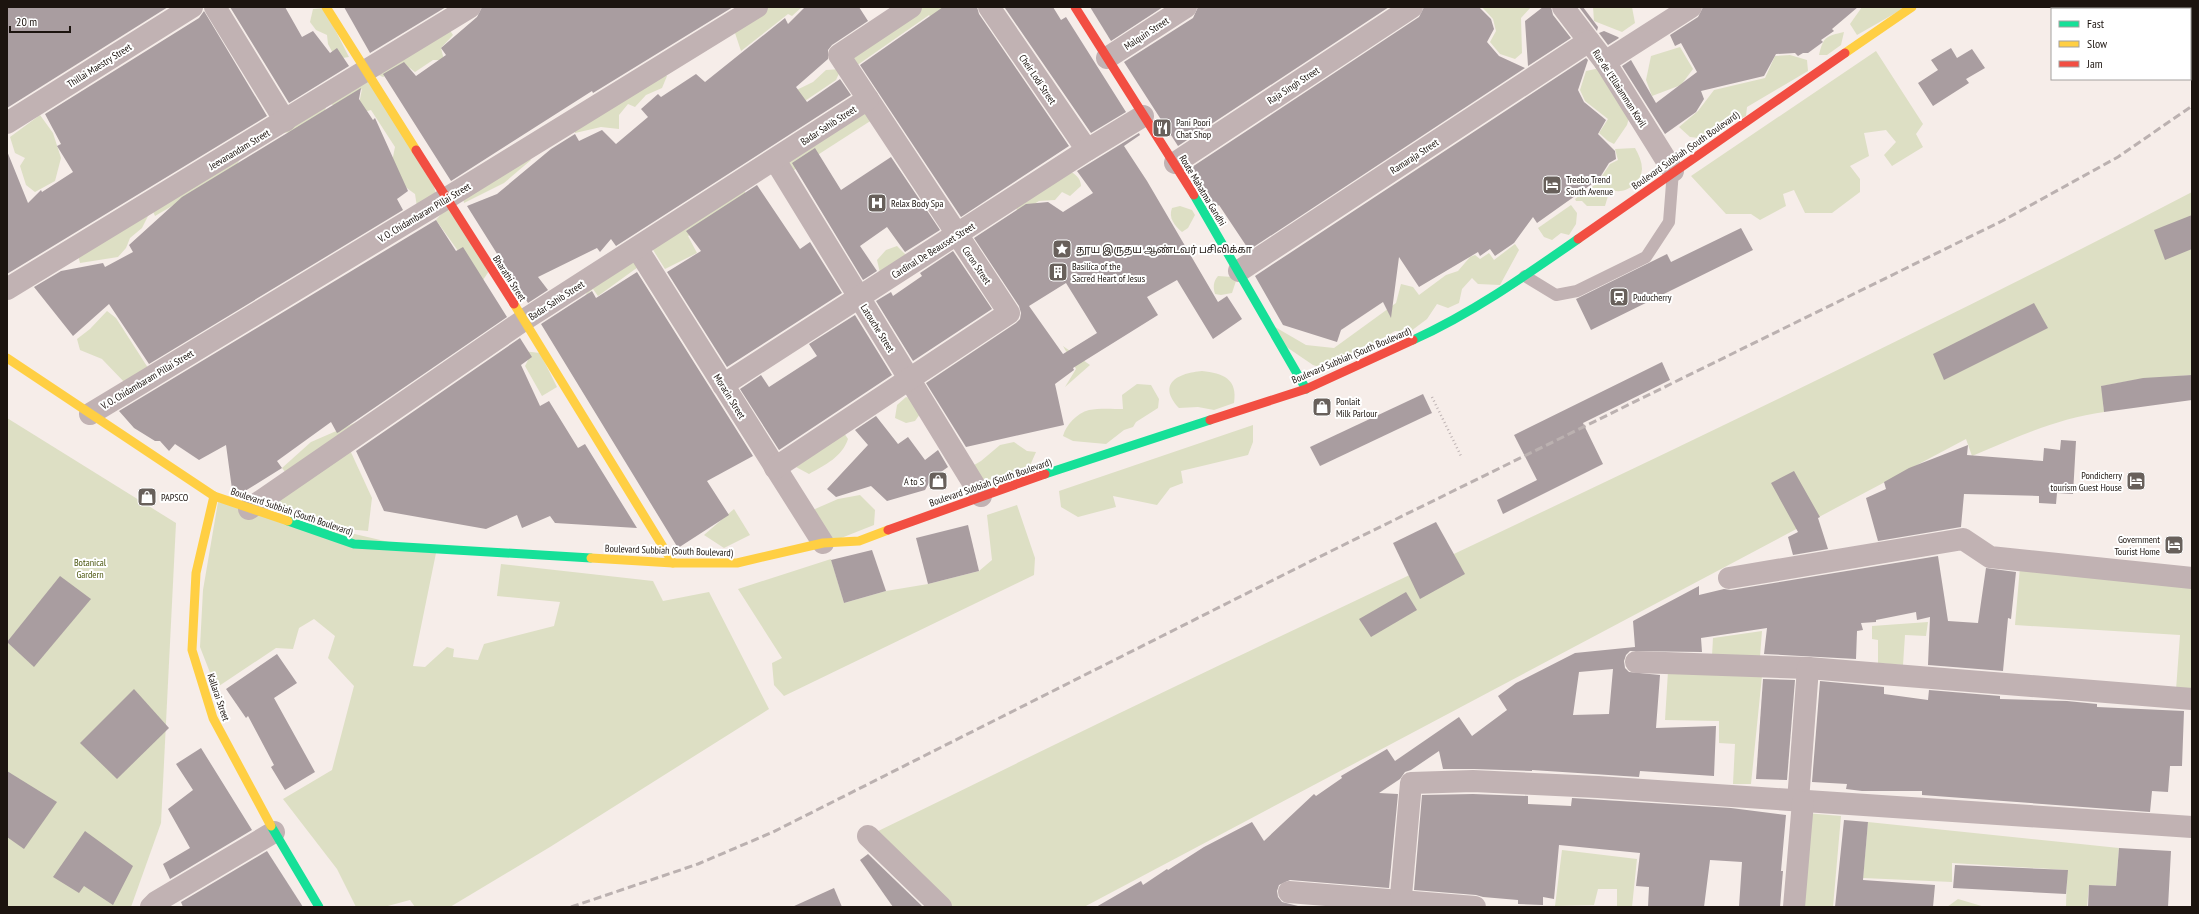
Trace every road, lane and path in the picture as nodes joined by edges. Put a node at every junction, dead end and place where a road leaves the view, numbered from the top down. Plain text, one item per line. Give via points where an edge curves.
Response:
1 (192, 7) edge
2 (215, 7) edge
3 (326, 7) edge
4 (470, 7) edge
5 (757, 7) edge
6 (911, 7) edge
7 (989, 7) edge
8 (1075, 7) edge
9 (1186, 7) edge
10 (1412, 7) edge
11 (1562, 7) edge
12 (1691, 7) edge
13 (1912, 7) edge
14 (1589, 42) junction
15 (1107, 58) junction
16 (1604, 62) junction
17 (367, 71) junction
18 (868, 99) junction
19 (1143, 116) junction
20 (285, 121) junction
21 (7, 123) edge
22 (1087, 150) junction
23 (774, 160) junction
24 (1175, 163) junction
25 (1673, 171) junction
26 (447, 198) junction
27 (957, 234) junction
28 (637, 248) junction
29 (1239, 271) junction
30 (1525, 276) junction
31 (7, 289) edge
32 (858, 297) junction
33 (524, 320) junction
34 (7, 358) edge
35 (909, 379) junction
36 (723, 385) junction
37 (1306, 389) junction
38 (1432, 397) dead end
39 (90, 414) junction
40 (1461, 456) dead end
41 (775, 468) junction
42 (214, 496) junction
43 (981, 496) junction
44 (249, 509) junction
45 (823, 543) junction
46 (673, 563) junction
47 (1729, 578) dead end
48 (2192, 578) edge
49 (1636, 662) dead end
50 (1808, 668) junction
51 (2192, 699) edge
52 (1800, 801) junction
53 (2192, 827) edge
54 (274, 832) junction
55 (868, 836) dead end
56 (1289, 892) dead end
57 (1400, 904) edge
58 (151, 907) edge
59 (319, 907) edge
60 (941, 907) edge
61 (1475, 907) edge
62 (1794, 907) edge

1 - 21 street, Thillai Maestry Street
2 - 20 street
3 - 17 main road, Bharathi Street
4 - 17 street, Jeevanandam Street
5 - 26 street, V. O. Chidambaram Pillai Street
6 - 18 street, Coron Street via 839,55
7 - 22 street, Cheir Lodi Street
8 - 15 main road, Route Mahatma Gandhi
9 - 15 street, Malquin Street
10 - 24 street, Raja Singh Street
11 - 14 street, Rue de l'Ellaiamman Kovil
12 - 16 street
13 - 25 main road, Boulevard Subbiah (South Boulevard)
14 - 16 street, Rue de l'Ellaiamman Kovil
14 - 29 street, Ramaraja Street
15 - 19 main road, Route Mahatma Gandhi
16 - 25 street, Rue de l'Ellaiamman Kovil
17 - 20 street, Jeevanandam Street
17 - 26 main road, Bharathi Street
18 - 23 street, Badar Sahib Street
18 - 27 street, Coron Street
19 - 22 street, Cardinal De Beausset Street
19 - 24 main road, Route Mahatma Gandhi
20 - 31 street, Jeevanandam Street
22 - 27 street, Cardinal De Beausset Street
23 - 28 street, Badar Sahib Street
23 - 32 street, Latouche Street
24 - 29 main road, Route Mahatma Gandhi
25 - 30 main road, Boulevard Subbiah (South Boulevard)
25 - 30 lane via 1669,222 1646,257 1577,291 1556,295
26 - 33 main road, Bharathi Street
26 - 39 street, V. O. Chidambaram Pillai Street
27 - 32 street, Cardinal De Beausset Street
27 - 35 street, Coron Street via 1009,313
28 - 33 street, Badar Sahib Street
28 - 36 street, Moracin Street
29 - 37 main road, Route Mahatma Gandhi
30 - 37 main road, Boulevard Subbiah (South Boulevard) via 1436,330
32 - 35 street, Latouche Street
32 - 36 street, Cardinal De Beausset Street
33 - 44 street, Badar Sahib Street
33 - 46 main road, Bharathi Street
34 - 39 main road, Boulevard Subbiah (South Boulevard)
35 - 41 street, Coron Street
35 - 43 street, Latouche Street
36 - 41 street, Moracin Street
37 - 43 main road, Boulevard Subbiah (South Boulevard)
38 - 40 path
39 - 42 main road, Boulevard Subbiah (South Boulevard)
41 - 45 street, Moracin Street
42 - 44 main road, Boulevard Subbiah (South Boulevard)
42 - 54 main road, Kallarai Street via 196,573 192,650 213,718
43 - 45 main road, Boulevard Subbiah (South Boulevard) via 859,542
44 - 46 main road, Boulevard Subbiah (South Boulevard) via 354,544
45 - 46 main road, Boulevard Subbiah (South Boulevard) via 737,563
47 - 48 street via 1963,539 1990,557
49 - 50 street
50 - 51 street
50 - 52 street
52 - 53 street
52 - 57 street via 1473,781 1411,783
52 - 62 street
54 - 58 street
54 - 59 main road, Kallarai Street
55 - 60 street
56 - 57 street
57 - 61 street

